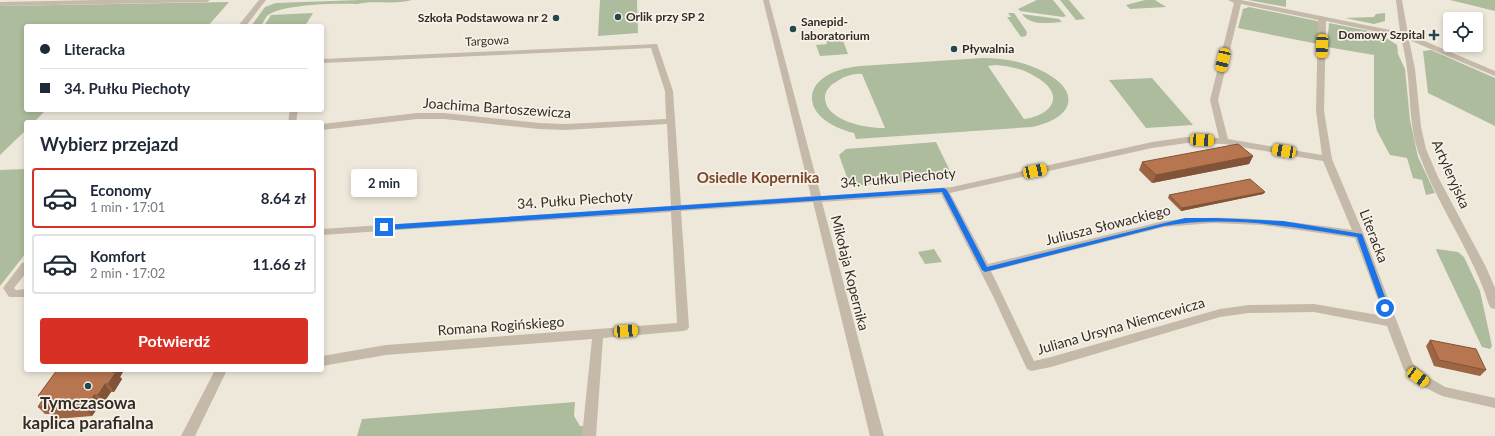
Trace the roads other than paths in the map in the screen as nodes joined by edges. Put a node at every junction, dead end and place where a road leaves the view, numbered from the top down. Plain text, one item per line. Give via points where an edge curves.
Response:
1 (207, 0) edge
2 (263, 0) edge
3 (766, 0) edge
4 (1399, 0) edge
5 (1234, 1) edge
6 (0, 4) edge
7 (1322, 18) junction
8 (244, 24) edge
9 (1404, 34) junction
10 (324, 61) edge
11 (1495, 74) edge
12 (671, 121) junction
13 (324, 127) edge
14 (1224, 140) junction
15 (1328, 159) junction
16 (944, 190) junction
17 (816, 198) junction
18 (676, 208) junction
19 (324, 232) edge
20 (1359, 235) junction
21 (24, 268) edge
22 (985, 270) junction
23 (24, 293) edge
24 (1495, 305) edge
25 (1390, 322) junction
26 (598, 333) junction
27 (324, 361) edge
28 (220, 372) edge
29 (1495, 403) edge
30 (188, 436) edge
31 (589, 436) edge
32 (877, 436) edge

1 - 6 street
2 - 8 street
3 - 17 street, Mikołaja Kopernika
4 - 9 street, Artyleryjska
5 - 7 street
5 - 14 street via 1214,100
7 - 9 street
7 - 15 street, Literacka via 1320,111
9 - 11 street
9 - 24 street, Artyleryjska via 1425,158 1474,255
10 - 12 street, Targowa via 654,46 669,91
12 - 13 street, Joachima Bartoszewicza via 566,127 417,116
12 - 18 street
14 - 15 street, 34. Pułku Piechoty
14 - 16 street, 34. Pułku Piechoty via 1187,140 1152,145
15 - 20 street, Literacka
16 - 17 street, 34. Pułku Piechoty
16 - 22 street, Juliana Ursyna Niemcewicza
17 - 18 street, 34. Pułku Piechoty
17 - 32 street, Mikołaja Kopernika
18 - 19 street, 34. Pułku Piechoty
18 - 26 street, Romana Rogińskiego via 683,327
20 - 22 street, Juliusza Słowackiego via 1253,221 1185,221 1164,224
20 - 25 street, Literacka
21 - 23 street via 8,288 13,294
22 - 25 street, Juliana Ursyna Niemcewicza via 1031,366 1220,313 1249,309 1314,308
25 - 29 street, Literacka via 1408,367 1418,377 1442,391
26 - 27 street, Romana Rogińskiego via 386,350
26 - 31 street
28 - 30 street

